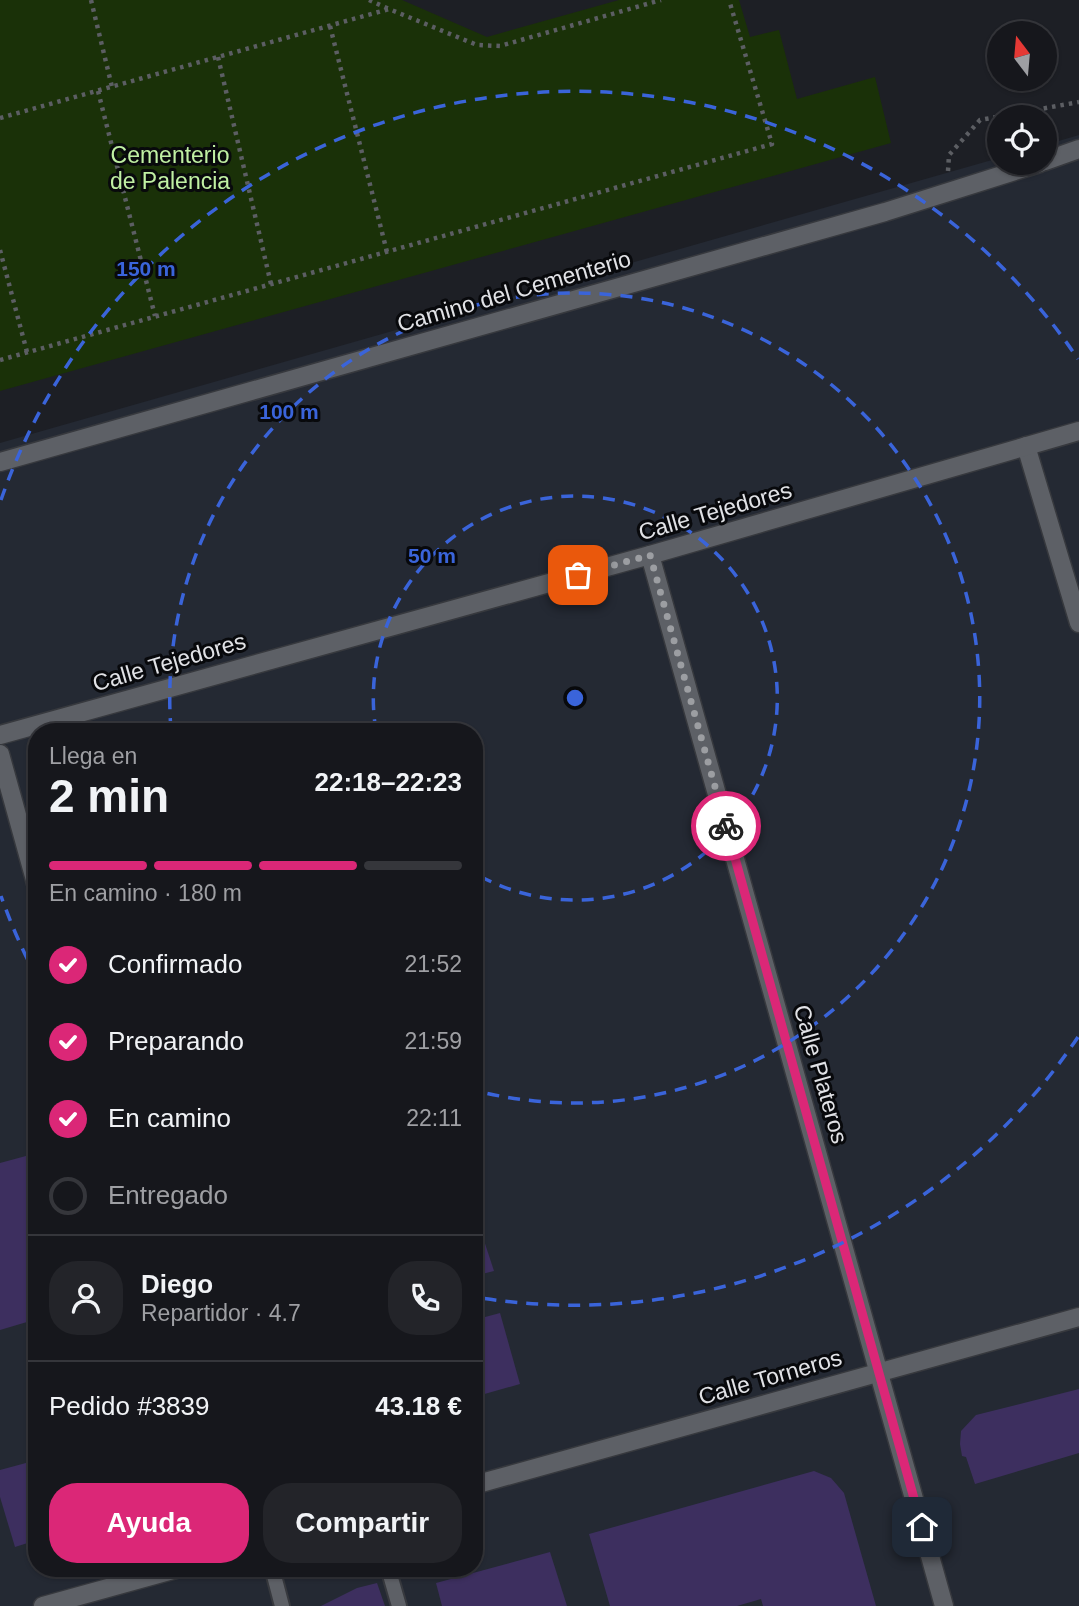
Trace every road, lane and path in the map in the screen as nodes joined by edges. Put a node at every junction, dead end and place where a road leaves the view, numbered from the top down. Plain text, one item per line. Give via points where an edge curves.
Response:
1 (91, 0) edge
2 (369, 0) edge
3 (662, 0) edge
4 (729, 0) edge
5 (389, 9) junction
6 (330, 26) junction
7 (218, 57) junction
8 (112, 87) junction
9 (98, 91) junction
10 (1079, 102) edge
11 (0, 118) edge
12 (1079, 149) edge
13 (1057, 157) edge
14 (1002, 175) edge
15 (946, 193) junction
16 (0, 250) edge
17 (387, 252) junction
18 (271, 284) junction
19 (155, 316) junction
20 (27, 352) junction
21 (0, 359) edge
22 (1079, 431) edge
23 (1026, 446) junction
24 (0, 462) edge
25 (650, 555) junction
26 (1079, 623) edge
27 (43, 723) edge
28 (28, 727) edge
29 (0, 735) edge
30 (0, 754) edge
31 (28, 855) edge
32 (1079, 1317) edge
33 (878, 1372) junction
34 (483, 1482) edge
35 (148, 1577) edge
36 (274, 1577) edge
37 (391, 1577) edge
38 (43, 1606) edge
39 (282, 1606) edge
40 (400, 1606) edge
41 (944, 1606) edge

1 - 8 path
2 - 5 path
3 - 5 path via 500,46 477,45
4 - 17 path via 772,144
5 - 6 path
6 - 7 path
6 - 17 path
7 - 8 path
7 - 18 path
8 - 9 path
9 - 11 path
9 - 19 path
10 - 15 path via 980,120 949,155
12 - 13 street, Camino del Cementerio
14 - 15 street, Camino del Cementerio
15 - 24 street, Camino del Cementerio
16 - 20 path
17 - 18 path
18 - 19 path
19 - 20 path
20 - 21 path
22 - 23 street, Calle Tejedores
23 - 25 street, Calle Tejedores
23 - 26 street
25 - 27 street, Calle Tejedores
25 - 33 street, Calle Plateros
28 - 29 street, Calle Tejedores
30 - 31 street
32 - 33 street, Calle Torneros
33 - 34 street, Calle Torneros
33 - 41 street, Calle Plateros
35 - 38 street
36 - 39 lane
37 - 40 lane

